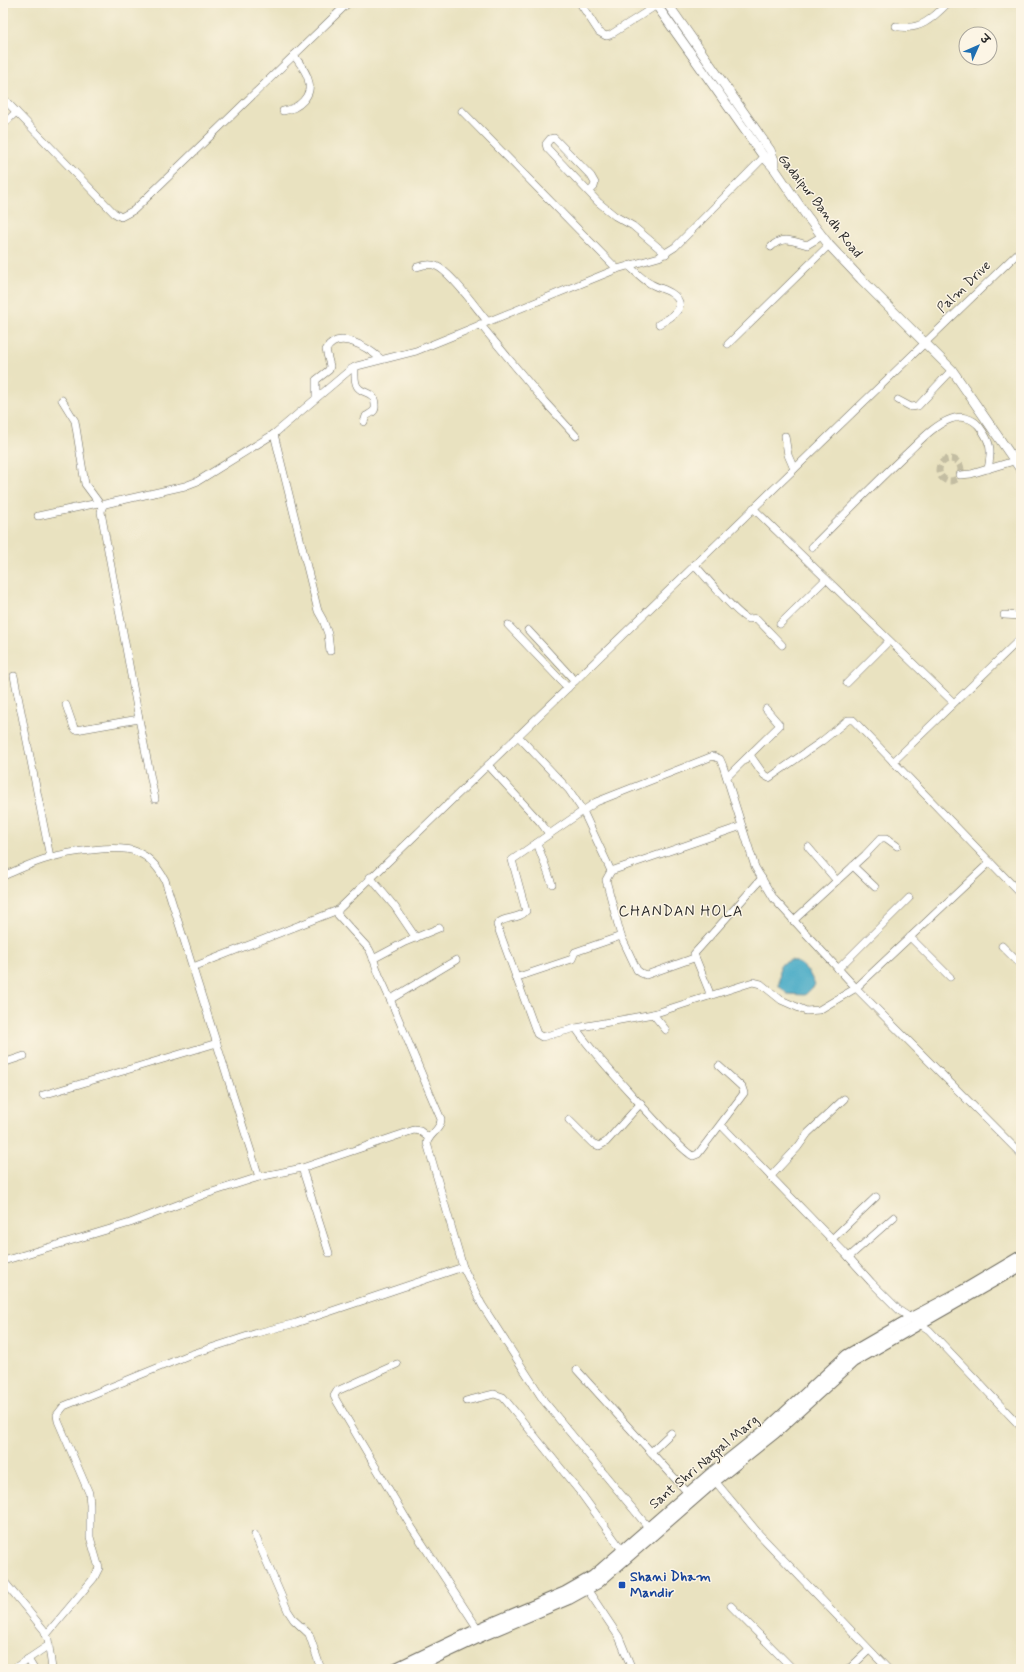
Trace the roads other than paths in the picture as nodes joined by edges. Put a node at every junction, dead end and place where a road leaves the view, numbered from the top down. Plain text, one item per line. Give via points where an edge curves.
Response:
1 (348, 3) edge
2 (580, 3) edge
3 (666, 3) edge
4 (948, 3) edge
5 (656, 4) edge
6 (896, 26) dead end
7 (294, 55) junction
8 (3, 98) edge
9 (283, 111) dead end
10 (462, 111) dead end
11 (16, 112) junction
12 (3, 125) edge
13 (764, 157) junction
14 (774, 168) junction
15 (589, 192) junction
16 (822, 236) junction
17 (829, 245) junction
18 (771, 247) dead end
19 (1021, 250) edge
20 (666, 254) junction
21 (629, 266) junction
22 (418, 267) dead end
23 (617, 269) junction
24 (487, 321) junction
25 (480, 324) junction
26 (659, 324) dead end
27 (925, 342) junction
28 (728, 344) dead end
29 (381, 359) junction
30 (355, 367) junction
31 (952, 370) junction
32 (316, 397) junction
33 (62, 400) dead end
34 (898, 400) dead end
35 (364, 422) dead end
36 (274, 434) junction
37 (576, 436) dead end
38 (785, 436) dead end
39 (1014, 461) junction
40 (794, 469) junction
41 (988, 469) junction
42 (1021, 470) edge
43 (960, 475) tunnel mouth
44 (100, 505) junction
45 (753, 508) junction
46 (38, 516) dead end
47 (812, 547) dead end
48 (694, 564) junction
49 (826, 579) junction
50 (1004, 615) dead end
51 (1021, 616) edge
52 (780, 624) dead end
53 (508, 625) dead end
54 (528, 630) dead end
55 (1021, 638) edge
56 (889, 641) junction
57 (782, 645) dead end
58 (330, 651) dead end
59 (14, 676) dead end
60 (575, 681) junction
61 (847, 683) dead end
62 (568, 688) junction
63 (953, 702) junction
64 (66, 705) dead end
65 (766, 709) dead end
66 (138, 719) junction
67 (518, 736) junction
68 (750, 755) junction
69 (893, 762) junction
70 (488, 765) junction
71 (727, 777) junction
72 (155, 799) dead end
73 (583, 811) junction
74 (742, 826) junction
75 (549, 834) junction
76 (537, 842) junction
77 (897, 846) dead end
78 (808, 847) dead end
79 (50, 857) junction
80 (990, 862) junction
81 (853, 866) junction
82 (611, 871) junction
83 (3, 876) edge
84 (370, 877) junction
85 (762, 878) junction
86 (837, 881) junction
87 (552, 884) dead end
88 (875, 887) dead end
89 (1021, 894) edge
90 (909, 898) dead end
91 (338, 910) junction
92 (793, 921) junction
93 (439, 928) dead end
94 (621, 936) junction
95 (910, 937) junction
96 (416, 938) junction
97 (1002, 946) dead end
98 (694, 958) junction
99 (374, 959) junction
100 (456, 960) dead end
101 (1021, 965) edge
102 (192, 967) junction
103 (838, 968) junction
104 (950, 977) dead end
105 (515, 978) junction
106 (856, 988) junction
107 (709, 996) junction
108 (391, 999) junction
109 (653, 1014) junction
110 (576, 1028) junction
111 (666, 1030) dead end
112 (217, 1043) junction
113 (24, 1056) dead end
114 (3, 1063) edge
115 (719, 1066) dead end
116 (43, 1095) dead end
117 (844, 1099) dead end
118 (641, 1103) junction
119 (569, 1120) dead end
120 (721, 1125) junction
121 (429, 1138) junction
122 (1021, 1154) edge
123 (302, 1168) junction
124 (771, 1176) junction
125 (259, 1177) junction
126 (876, 1197) dead end
127 (894, 1217) dead end
128 (832, 1239) junction
129 (330, 1253) dead end
130 (1021, 1256) edge
131 (849, 1257) junction
132 (3, 1261) edge
133 (1021, 1266) edge
134 (463, 1267) junction
135 (910, 1318) junction
136 (920, 1323) junction
137 (397, 1364) dead end
138 (577, 1370) dead end
139 (466, 1401) dead end
140 (1021, 1427) edge
141 (671, 1433) dead end
142 (651, 1452) junction
143 (715, 1481) junction
144 (688, 1493) junction
145 (648, 1527) junction
146 (255, 1535) dead end
147 (622, 1550) junction
148 (3, 1580) edge
149 (585, 1586) junction
150 (731, 1606) dead end
151 (478, 1629) junction
152 (46, 1635) junction
153 (49, 1645) junction
154 (869, 1650) junction
155 (28, 1659) junction
156 (13, 1669) edge
157 (34, 1669) edge
158 (52, 1669) edge
159 (322, 1669) edge
160 (394, 1669) edge
161 (412, 1669) edge
162 (632, 1669) edge
163 (793, 1669) edge
164 (849, 1669) edge
165 (888, 1669) edge

1 - 7 street
2 - 5 street via 599,32 606,36
3 - 14 street via 770,150
4 - 6 street via 920,26
5 - 13 street, Gadaipur Bandh Road
7 - 9 street via 308,79 309,88 305,99 297,107
7 - 11 street via 134,210 121,217 114,213
8 - 11 street
10 - 23 street
11 - 12 street
13 - 14 street, Gadaipur Bandh Road
13 - 20 street
14 - 16 street, Gadaipur Bandh Road
15 - 15 street via 595,183 591,176 554,138 550,139 546,144 547,148
15 - 20 street via 604,208 633,226
16 - 17 street, Gadaipur Bandh Road
16 - 18 street via 807,245 790,239 775,242
17 - 27 street, Gadaipur Bandh Road
17 - 28 street
19 - 27 street, Palm Drive
20 - 21 street
21 - 23 street
21 - 26 street via 645,281 672,294 679,302 675,315
22 - 24 street via 439,267
23 - 24 street
24 - 25 street
25 - 29 street via 416,351
25 - 37 street via 544,402
27 - 31 street, Gadaipur Bandh Road
27 - 40 street, Palm Drive
29 - 30 street
29 - 32 street via 370,350 347,340 330,344 326,350 330,366 328,371 316,380
30 - 32 street
30 - 35 street via 357,386 360,390 368,392 375,401 376,409 366,416
31 - 34 street via 918,406 911,407
31 - 39 street, Gadaipur Bandh Road
32 - 36 street
33 - 44 street via 75,421 85,484
36 - 44 street via 192,484
36 - 58 street via 318,611 328,634
38 - 40 street via 788,455
39 - 41 street
39 - 42 street, Gadaipur Bandh Road
40 - 45 street, Palm Drive
41 - 43 street
41 - 47 street via 991,449 984,432 977,424 966,418 951,419 933,429 912,448
44 - 46 street
44 - 66 street
45 - 48 street, Palm Drive
45 - 49 street
48 - 57 street via 738,611 747,619 757,619
48 - 60 street, Palm Drive
49 - 52 street
49 - 56 street
50 - 51 street
53 - 62 street
54 - 60 street
55 - 63 street
56 - 61 street
56 - 63 street
59 - 79 street
60 - 62 street, Palm Drive
62 - 67 street, Palm Drive
63 - 69 street
64 - 66 street via 76,730
65 - 68 street via 779,726
66 - 72 street
67 - 70 street, Palm Drive
67 - 73 street via 569,790
68 - 69 street via 769,778 850,719
68 - 71 street
69 - 80 street
70 - 75 street
70 - 84 street, Palm Drive
71 - 73 street via 722,762 713,756 600,801
71 - 74 street
73 - 75 street
73 - 82 street
74 - 82 street
74 - 85 street via 755,867
75 - 76 street
76 - 87 street
76 - 105 street via 512,861 526,911 497,925
77 - 81 street via 886,838 881,838
78 - 86 street
79 - 83 street
79 - 102 street via 122,848 138,852 148,859 160,870 165,880
80 - 89 street
80 - 95 street
81 - 86 street
81 - 88 street
82 - 94 street via 606,880
84 - 91 street, Palm Drive
84 - 96 street
85 - 92 street via 774,899
85 - 98 street via 696,951
86 - 92 street
90 - 103 street
91 - 99 street via 338,914 369,949
91 - 102 street
92 - 103 street
93 - 96 street
94 - 98 street via 637,970 646,975
94 - 105 street via 575,952 572,959
95 - 104 street
95 - 106 street
96 - 99 street
97 - 101 street
98 - 107 street
99 - 108 street via 379,976
100 - 108 street
102 - 112 street
103 - 106 street
105 - 110 street via 540,1037
106 - 107 street via 819,1010 810,1012 781,1000 761,984 753,982
106 - 122 street
107 - 109 street
108 - 121 street via 441,1120 440,1126
109 - 110 street
109 - 111 street
110 - 118 street
112 - 116 street
112 - 125 street
113 - 114 street
115 - 120 street via 742,1087 744,1093
117 - 124 street via 808,1133
118 - 119 street via 606,1142 599,1146 592,1143
118 - 120 street via 691,1155 698,1154
120 - 124 street
121 - 123 street via 414,1130
121 - 134 street via 427,1143
123 - 125 street
123 - 129 street
124 - 128 street
125 - 132 street via 202,1195 130,1223
126 - 128 street
127 - 131 street
128 - 131 street
130 - 135 main road, Sant Shri Nagpal Marg
131 - 135 street via 900,1311
133 - 136 main road, Sant Shri Nagpal Marg
134 - 145 street via 482,1305 544,1401
134 - 152 street via 296,1323 183,1357 64,1406 57,1415 58,1421 89,1493 90,1537 98,1568 94,1578
135 - 136 street
135 - 144 main road, Sant Shri Nagpal Marg via 847,1355 769,1427
136 - 140 street
136 - 143 main road, Sant Shri Nagpal Marg via 853,1362 775,1433
137 - 151 street via 338,1391 334,1396 407,1520
138 - 142 street
139 - 147 street via 494,1394 503,1397 580,1492
141 - 142 street
142 - 144 street
143 - 149 main road, Sant Shri Nagpal Marg via 608,1575
143 - 154 street via 759,1534
144 - 145 main road, Sant Shri Nagpal Marg
145 - 147 main road, Sant Shri Nagpal Marg
146 - 159 street via 288,1611 309,1634
147 - 149 main road, Sant Shri Nagpal Marg
148 - 152 street
149 - 151 main road, Sant Shri Nagpal Marg
149 - 161 main road, Sant Shri Nagpal Marg
149 - 162 street via 619,1637
150 - 163 street
151 - 160 main road, Sant Shri Nagpal Marg
152 - 153 street
153 - 155 street
153 - 158 street
154 - 164 street
154 - 165 street
155 - 156 street
155 - 157 street

